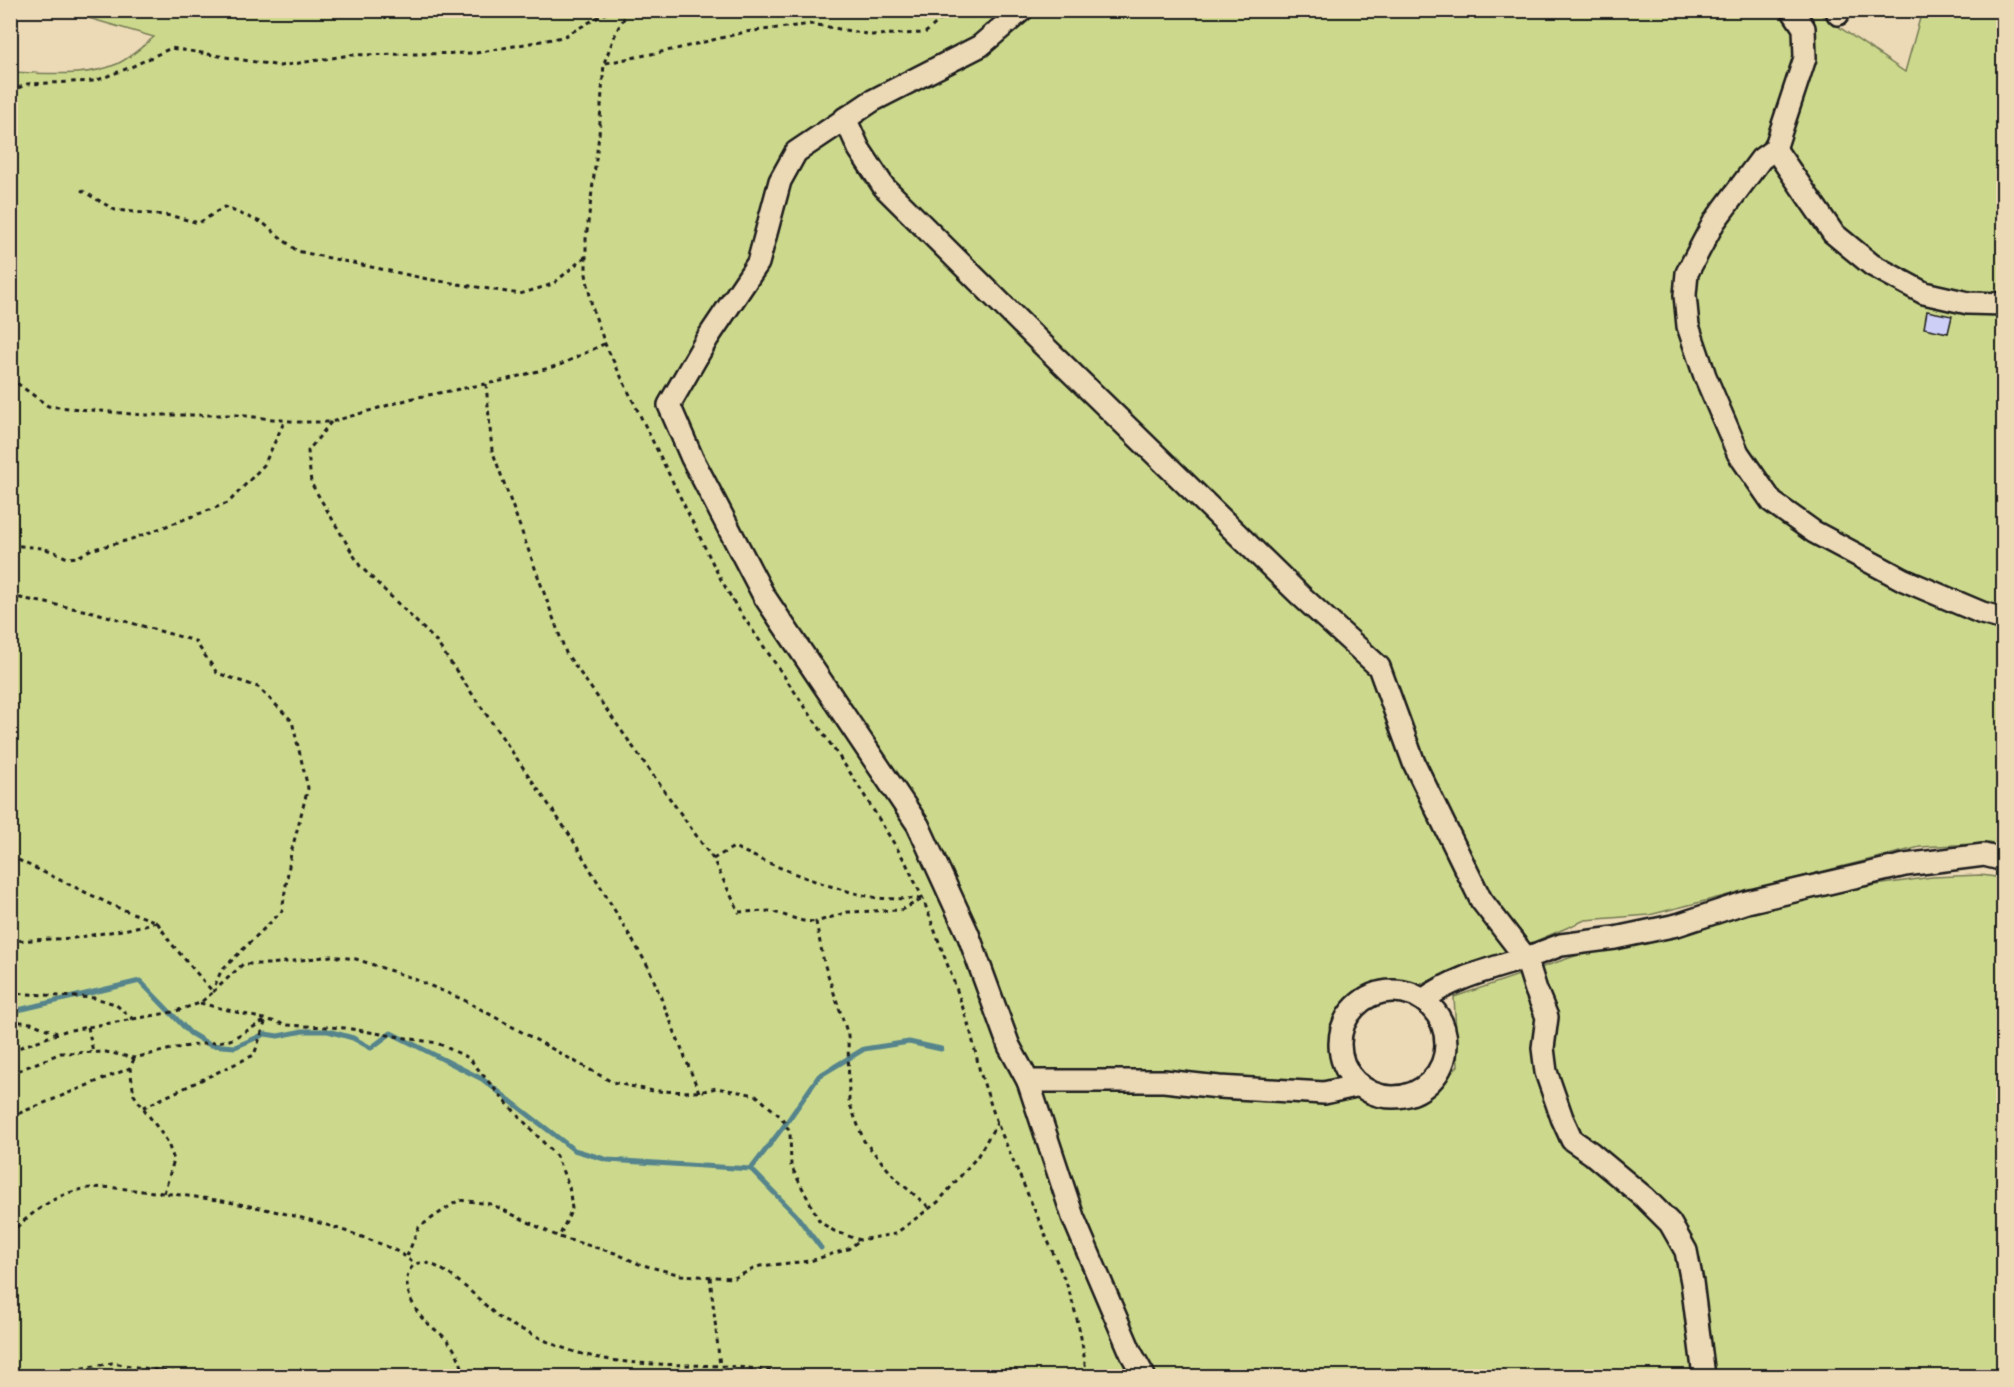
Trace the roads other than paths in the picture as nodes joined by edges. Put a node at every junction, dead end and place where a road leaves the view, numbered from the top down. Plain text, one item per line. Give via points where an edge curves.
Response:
1 (1022, 10) edge
2 (1792, 10) edge
3 (845, 118) junction
4 (1775, 149) junction
5 (2004, 304) edge
6 (2004, 619) edge
7 (2004, 860) edge
8 (1526, 958) junction
9 (1423, 1000) junction
10 (1028, 1080) junction
11 (1360, 1086) junction
12 (1144, 1377) edge
13 (1704, 1377) edge

1 - 3 lane via 980,46
2 - 4 lane via 1804,28 1805,58
3 - 8 lane via 859,149 884,187 1379,668 1414,763 1481,900
3 - 10 lane via 796,152 780,180 758,263 669,405 692,458 764,596 918,825 968,934 1009,1046
4 - 5 lane via 1833,233 1872,265 1924,293 1968,303
4 - 6 lane via 1761,159 1714,222 1687,273 1688,326 1738,453 1772,502 1814,532 1904,580
7 - 8 lane via 1984,855 1905,865 1747,902 1677,925 1561,945
8 - 9 lane via 1468,976
8 - 13 lane via 1547,1017 1543,1048 1546,1072 1572,1140 1644,1197 1670,1223 1686,1251
9 - 11 lane via 1389,991 1371,996 1345,1020 1340,1037 1341,1055 1347,1072
9 - 11 lane via 1443,1027 1446,1044 1436,1076 1408,1095 1374,1094
10 - 11 lane via 1164,1081 1324,1093
10 - 12 lane via 1074,1216

